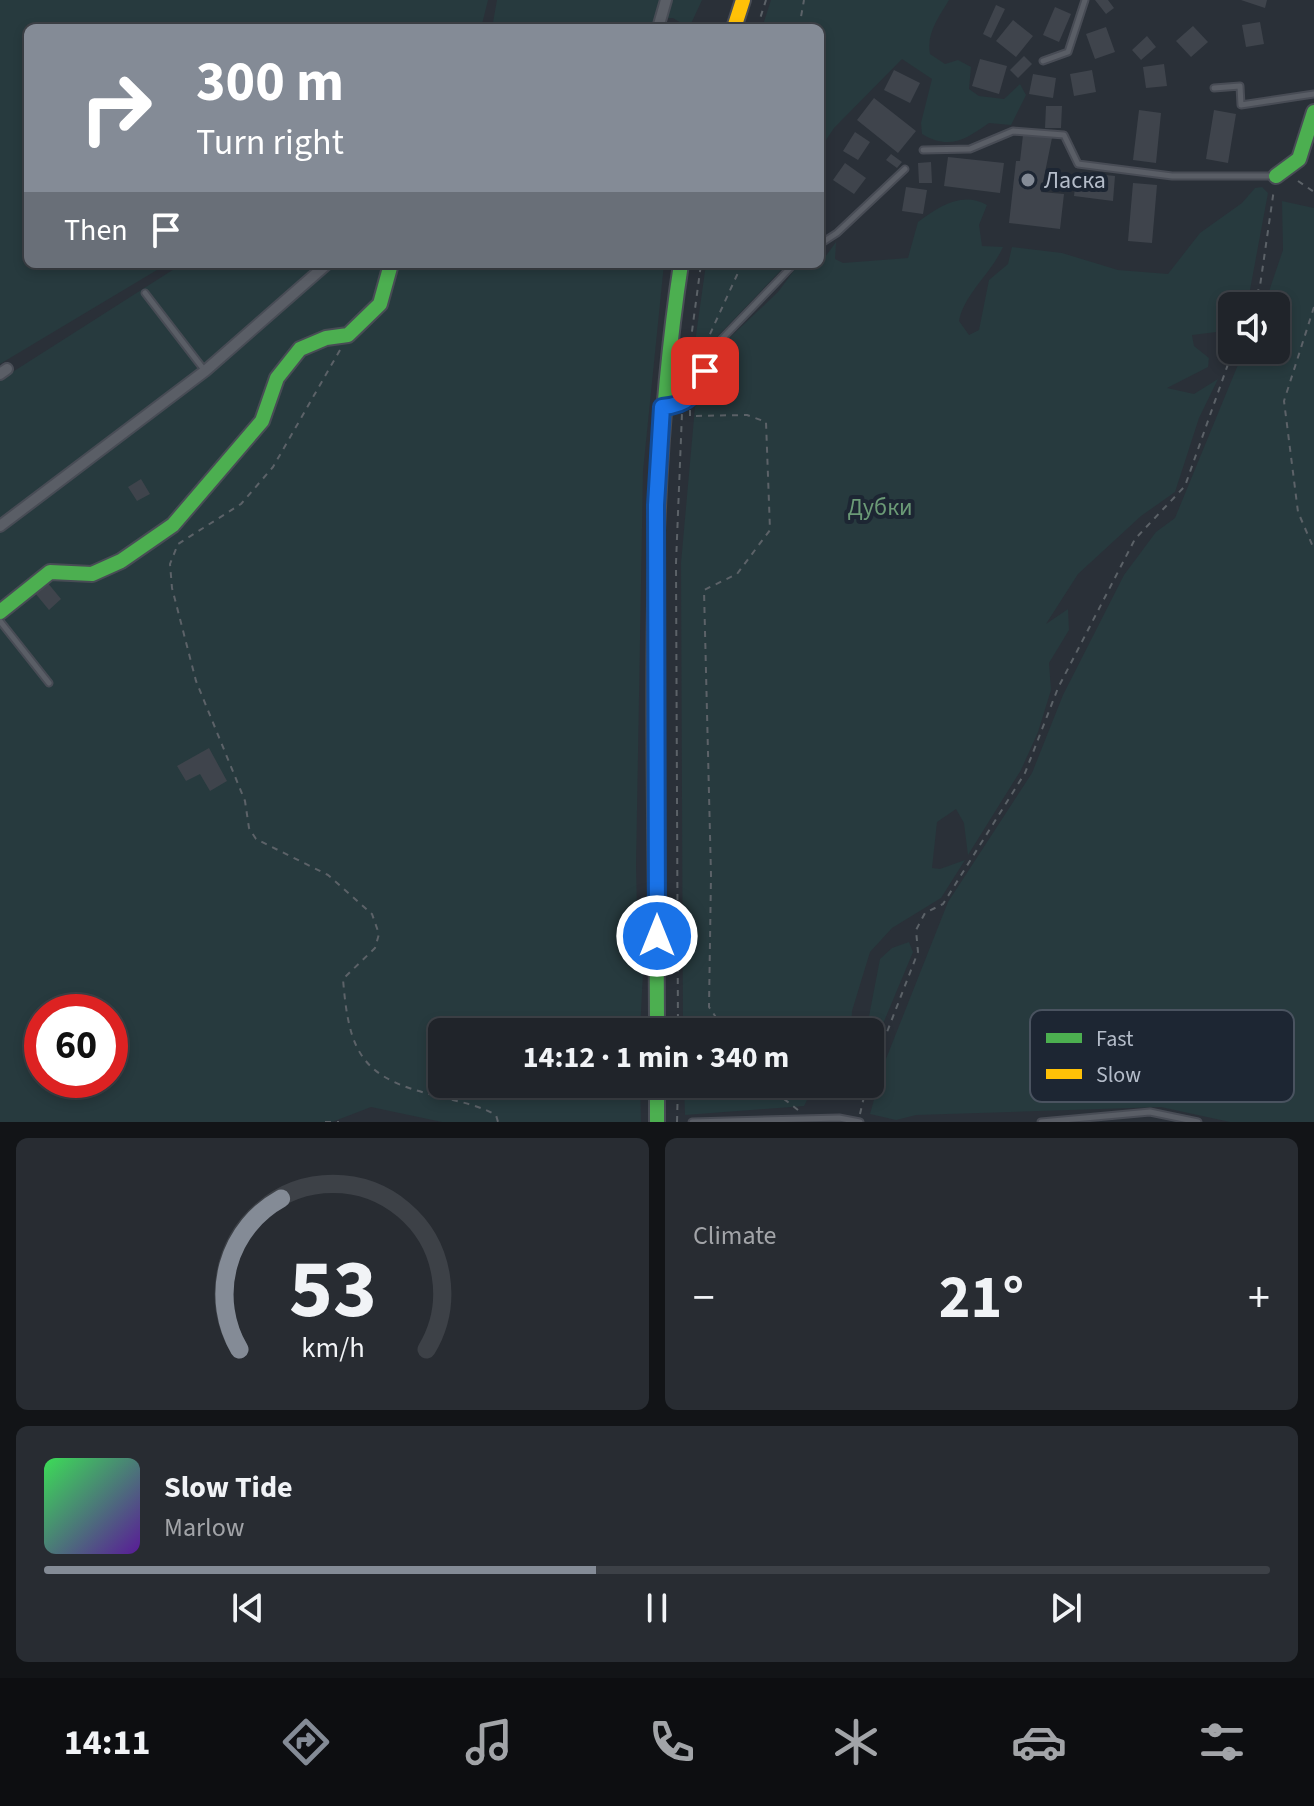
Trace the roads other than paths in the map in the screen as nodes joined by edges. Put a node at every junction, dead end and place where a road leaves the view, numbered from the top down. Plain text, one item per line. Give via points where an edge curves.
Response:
1 (666, 0) edge
2 (743, 0) edge
3 (1085, 0) edge
4 (659, 24) edge
5 (735, 24) edge
6 (1043, 61) dead end
7 (1214, 88) dead end
8 (1314, 94) edge
9 (1314, 112) edge
10 (923, 150) dead end
11 (905, 169) dead end
12 (1281, 175) joint
13 (824, 241) edge
14 (322, 268) edge
15 (390, 268) edge
16 (680, 268) edge
17 (790, 268) edge
18 (145, 293) dead end
19 (205, 371) junction
20 (662, 407) junction
21 (0, 526) edge
22 (0, 612) edge
23 (0, 621) edge
24 (49, 683) dead end
25 (657, 1018) edge
26 (657, 1098) edge
27 (1168, 1119) edge
28 (657, 1122) edge
29 (692, 1122) edge
30 (860, 1122) edge
31 (1041, 1122) edge
32 (1198, 1122) edge

1 - 4 street
2 - 5 main road
3 - 6 lane via 1068,52
7 - 8 lane via 1240,86 1241,105
9 - 12 main road via 1305,149
10 - 12 lane via 970,149 1013,131 1064,135 1078,164 1172,176
11 - 13 lane
14 - 19 street
15 - 22 main road via 380,304 348,335 300,349 277,378 262,421 173,525 92,574 50,572
16 - 20 main road
17 - 20 lane via 715,346 696,395
18 - 19 lane
19 - 21 street
20 - 25 main road via 656,505
23 - 24 lane
26 - 28 main road
27 - 31 lane via 1150,1112
27 - 32 lane
29 - 30 lane

